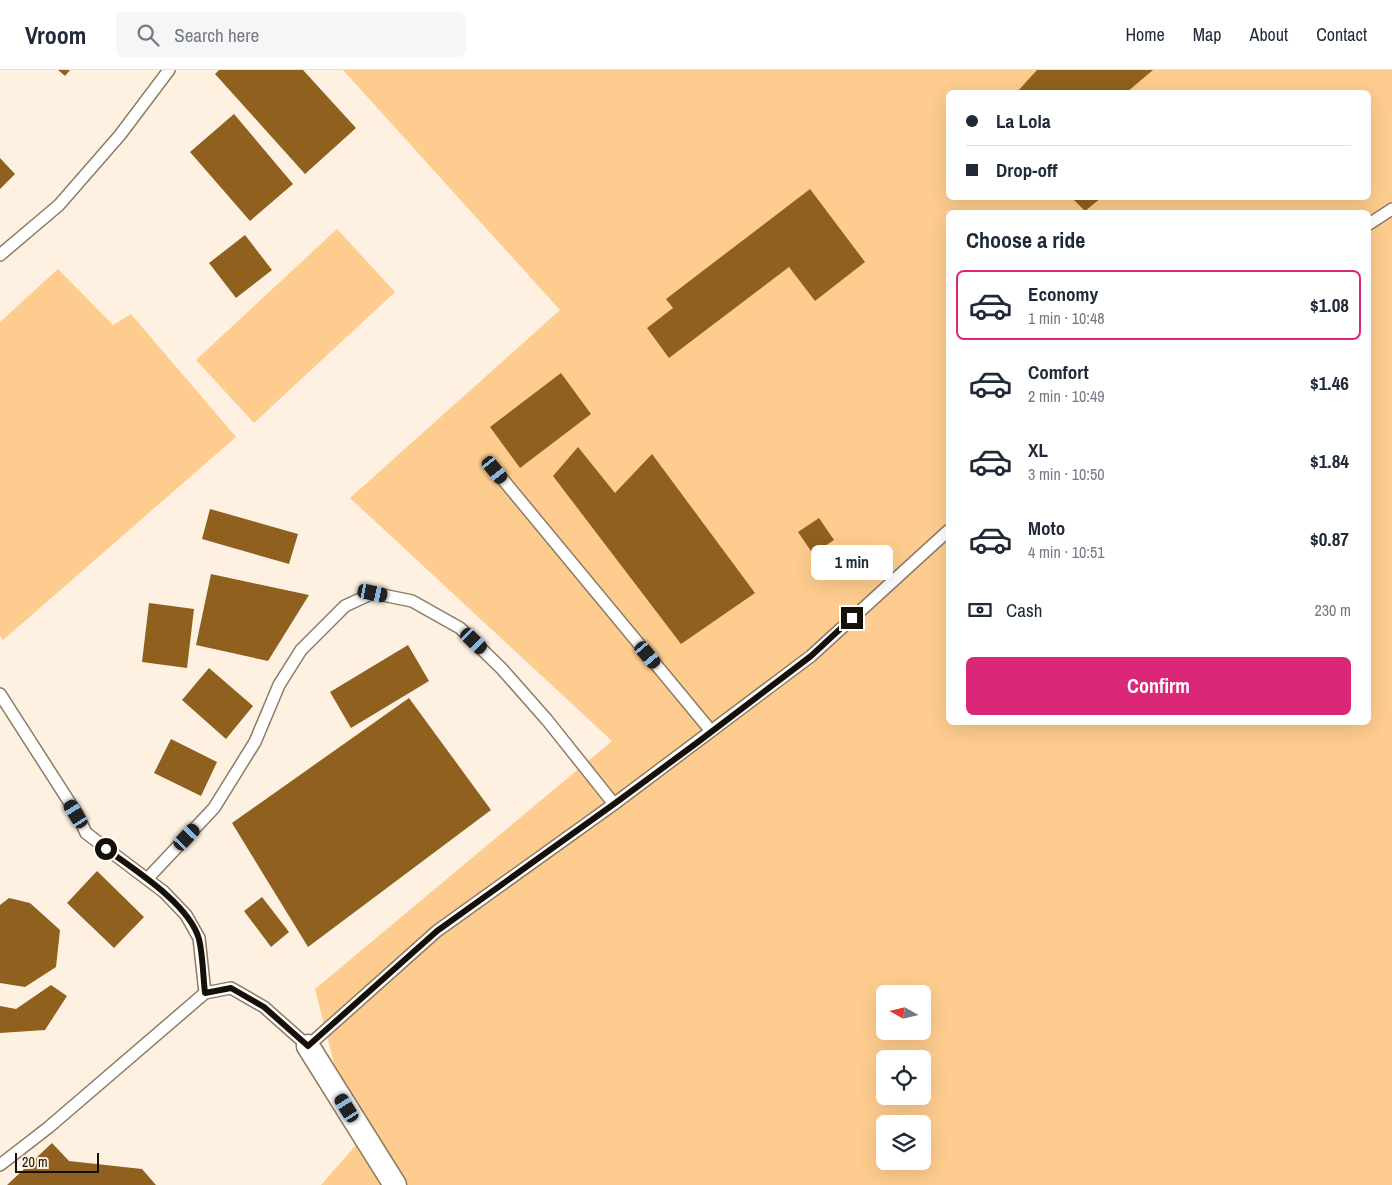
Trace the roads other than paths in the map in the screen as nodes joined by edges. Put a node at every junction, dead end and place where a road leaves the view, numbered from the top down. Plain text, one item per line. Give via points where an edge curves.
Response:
1 (169, 70) edge
2 (1392, 209) edge
3 (1371, 223) edge
4 (0, 255) edge
5 (495, 470) dead end
6 (946, 533) edge
7 (0, 694) edge
8 (712, 731) junction
9 (614, 804) junction
10 (147, 879) junction
11 (205, 993) junction
12 (308, 1046) junction
13 (0, 1165) edge
14 (395, 1185) edge

1 - 4 lane via 120,135 59,205
2 - 3 lane
5 - 8 lane
6 - 8 lane via 811,656
7 - 10 lane via 86,832
8 - 9 lane
9 - 10 lane via 547,720 460,628 412,601 373,593 345,606 301,650 279,685 255,742 214,808
9 - 12 lane via 437,931
10 - 11 lane via 186,915 199,938
11 - 12 lane via 231,988 264,1007
11 - 13 lane via 50,1127
12 - 14 street

